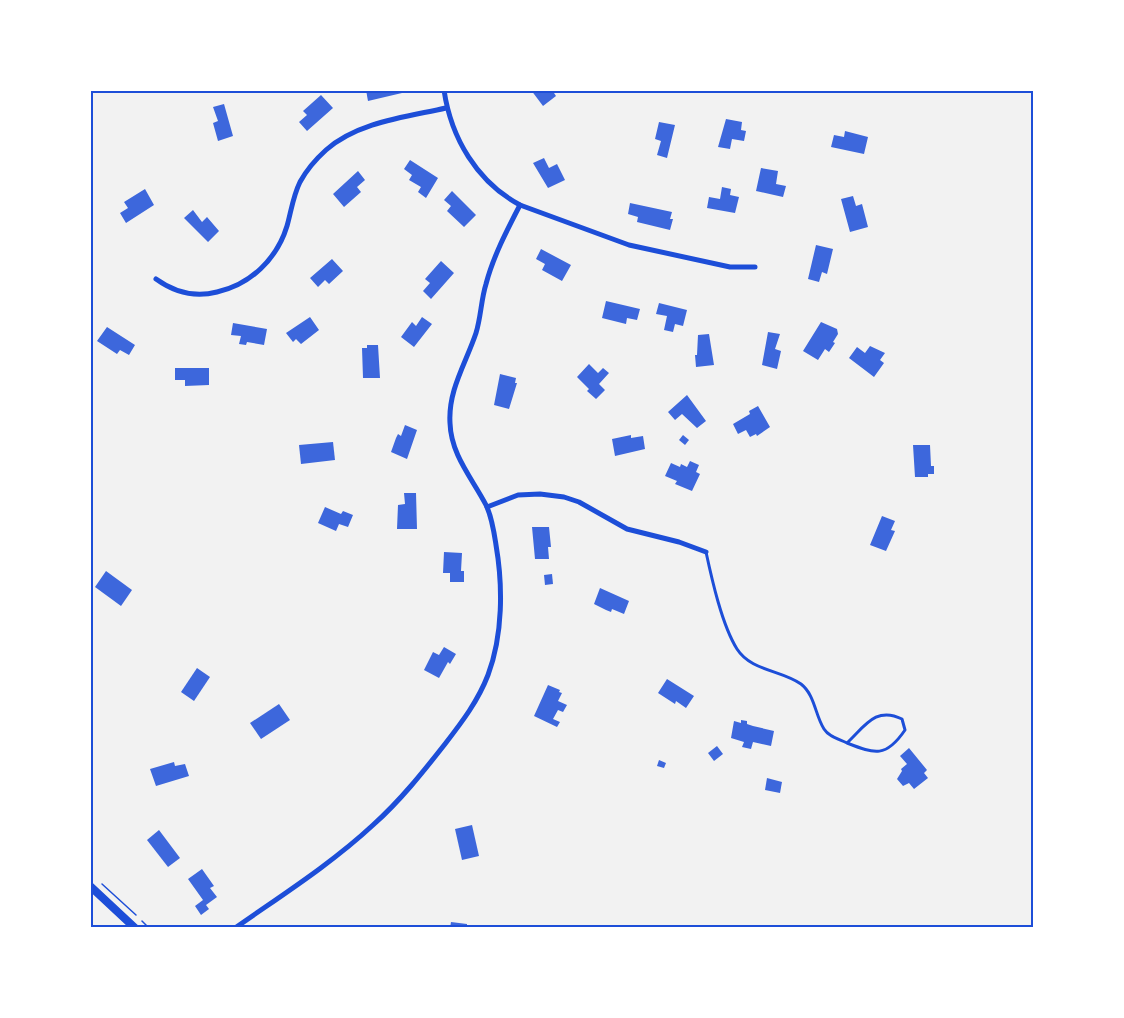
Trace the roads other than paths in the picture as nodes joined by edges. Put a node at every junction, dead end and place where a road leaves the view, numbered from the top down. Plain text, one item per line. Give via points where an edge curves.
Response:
1 (444, 90) edge
2 (446, 108) junction
3 (520, 205) junction
4 (755, 267) dead end
5 (156, 279) dead end
6 (486, 507) junction
7 (706, 552) joint
8 (847, 743) junction
9 (90, 886) edge
10 (135, 928) edge
11 (235, 928) edge

1 - 2 street
2 - 3 street via 478,172
2 - 5 street via 360,129 325,151 300,183 279,245 266,264 243,282 218,292 192,294
3 - 4 street via 629,245 730,267
3 - 6 street via 491,266 476,332 453,390 450,409 457,456
6 - 7 street via 533,494 564,497 627,529
6 - 11 street via 499,564 499,619 494,656 474,704 423,772 373,825
7 - 8 lane via 738,650 750,662 802,685 824,728 832,737
8 - 8 lane via 877,715 891,713 902,719 905,730 885,752 870,752
9 - 10 main road

